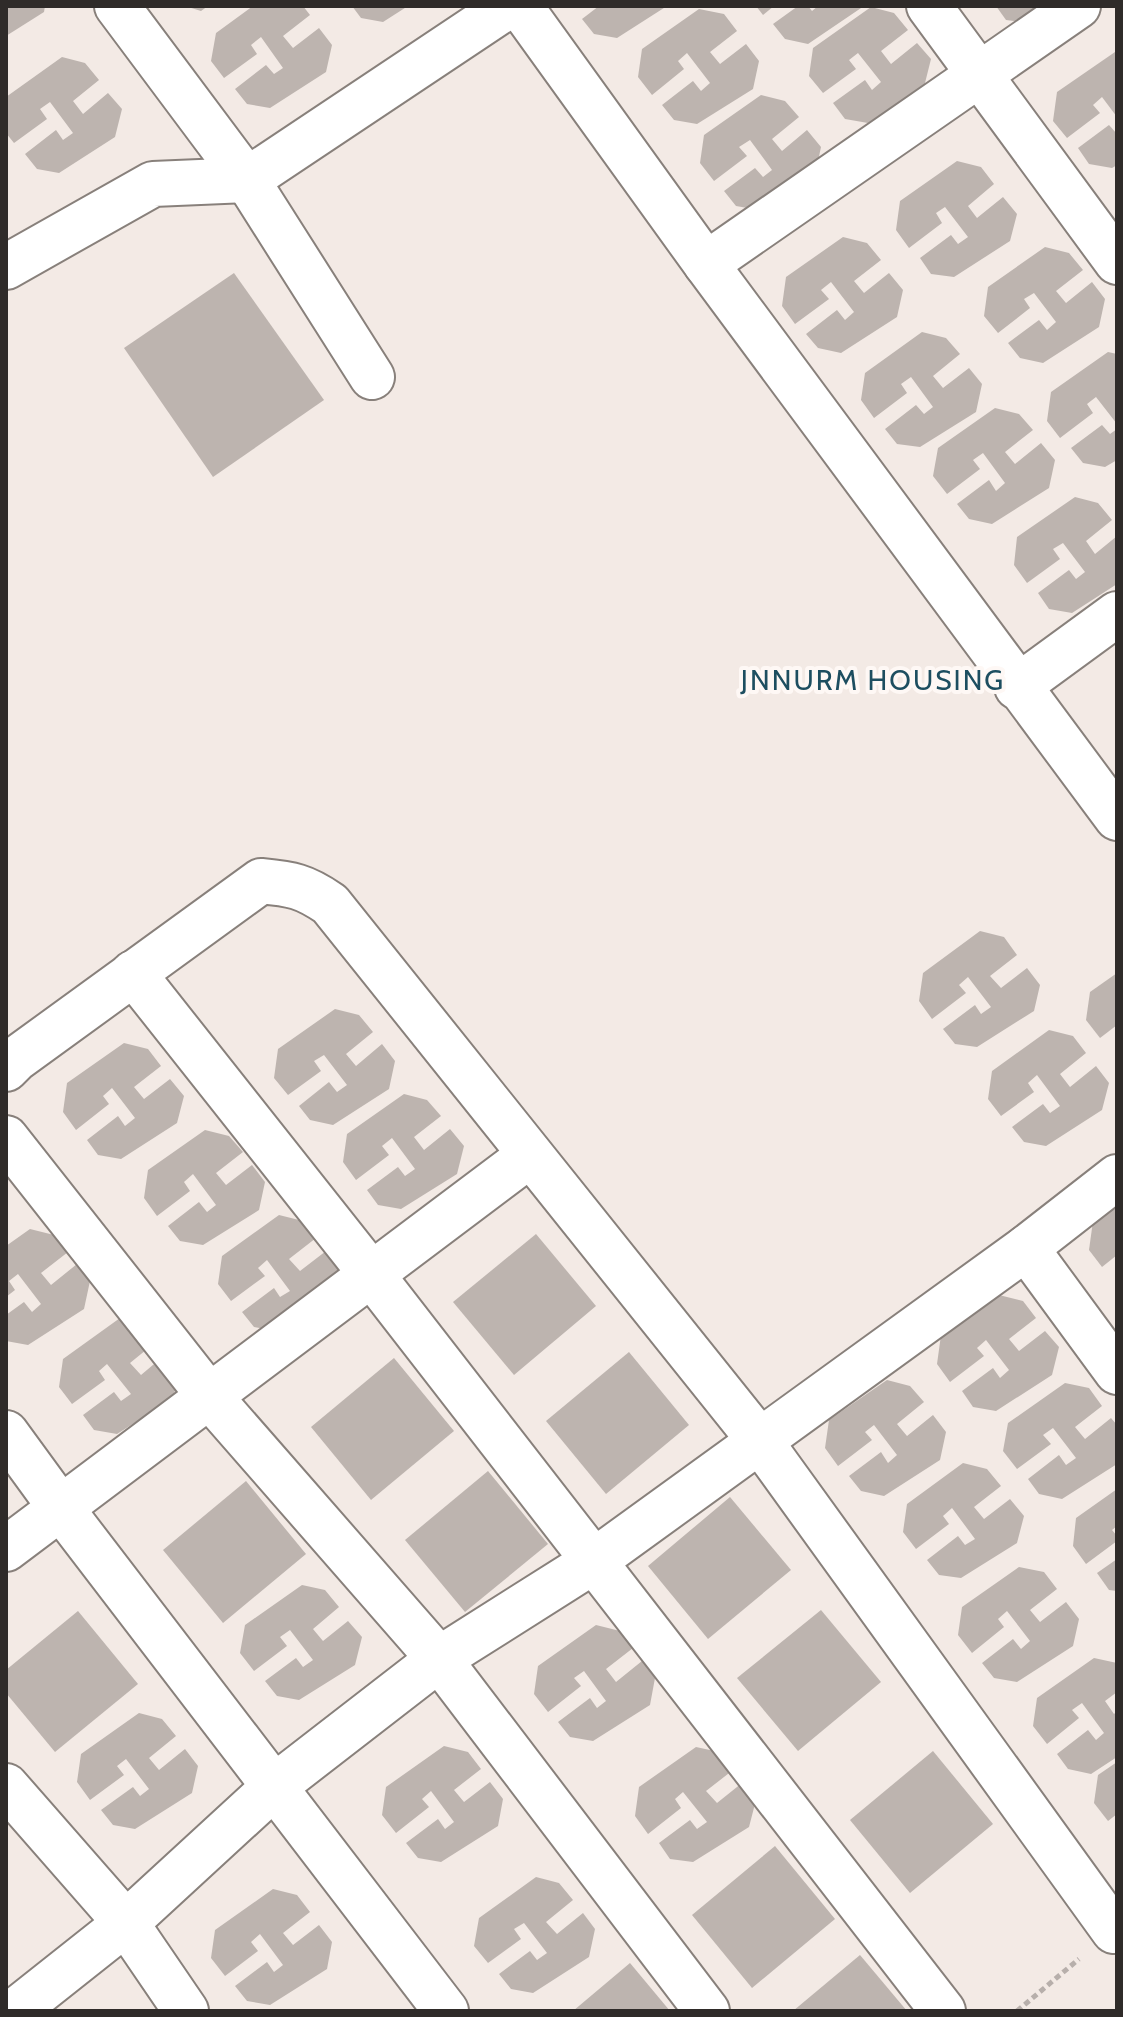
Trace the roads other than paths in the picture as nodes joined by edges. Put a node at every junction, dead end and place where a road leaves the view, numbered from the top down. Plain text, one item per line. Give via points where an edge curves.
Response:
1 (117, 6) edge
2 (508, 6) edge
3 (520, 6) edge
4 (929, 6) edge
5 (1078, 6) edge
6 (979, 76) junction
7 (247, 180) junction
8 (1117, 262) edge
9 (706, 264) junction
10 (6, 267) edge
11 (372, 377) dead end
12 (1117, 614) edge
13 (1017, 687) junction
14 (1117, 818) edge
15 (133, 973) junction
16 (6, 1069) edge
17 (6, 1138) edge
18 (530, 1155) junction
19 (1117, 1177) edge
20 (1026, 1248) junction
21 (372, 1275) junction
22 (1117, 1372) edge
23 (210, 1397) junction
24 (6, 1433) edge
25 (760, 1441) junction
26 (60, 1507) junction
27 (6, 1549) edge
28 (594, 1561) junction
29 (439, 1659) junction
30 (6, 1786) edge
31 (275, 1786) junction
32 (126, 1923) junction
33 (1114, 1931) road end
34 (15, 2011) edge
35 (186, 2011) edge
36 (446, 2011) edge
37 (707, 2011) edge
38 (943, 2011) edge

1 - 7 street
2 - 7 street
3 - 9 street
4 - 6 street
5 - 6 street
6 - 8 street
6 - 9 street
7 - 10 street via 153,184
7 - 11 street
9 - 13 street
12 - 13 street
13 - 14 street
15 - 16 street
15 - 18 street via 261,881 310,890 330,904
15 - 21 street
17 - 23 street
18 - 21 street
18 - 25 street
19 - 20 street
20 - 22 street
20 - 25 street
21 - 23 street
21 - 28 street
23 - 26 street
23 - 29 street
24 - 26 street
25 - 28 street
25 - 33 street
26 - 27 street
26 - 31 street
28 - 29 street
28 - 38 street
29 - 31 street
29 - 37 street
30 - 32 street
31 - 32 street
31 - 36 street
32 - 34 street
32 - 35 street

